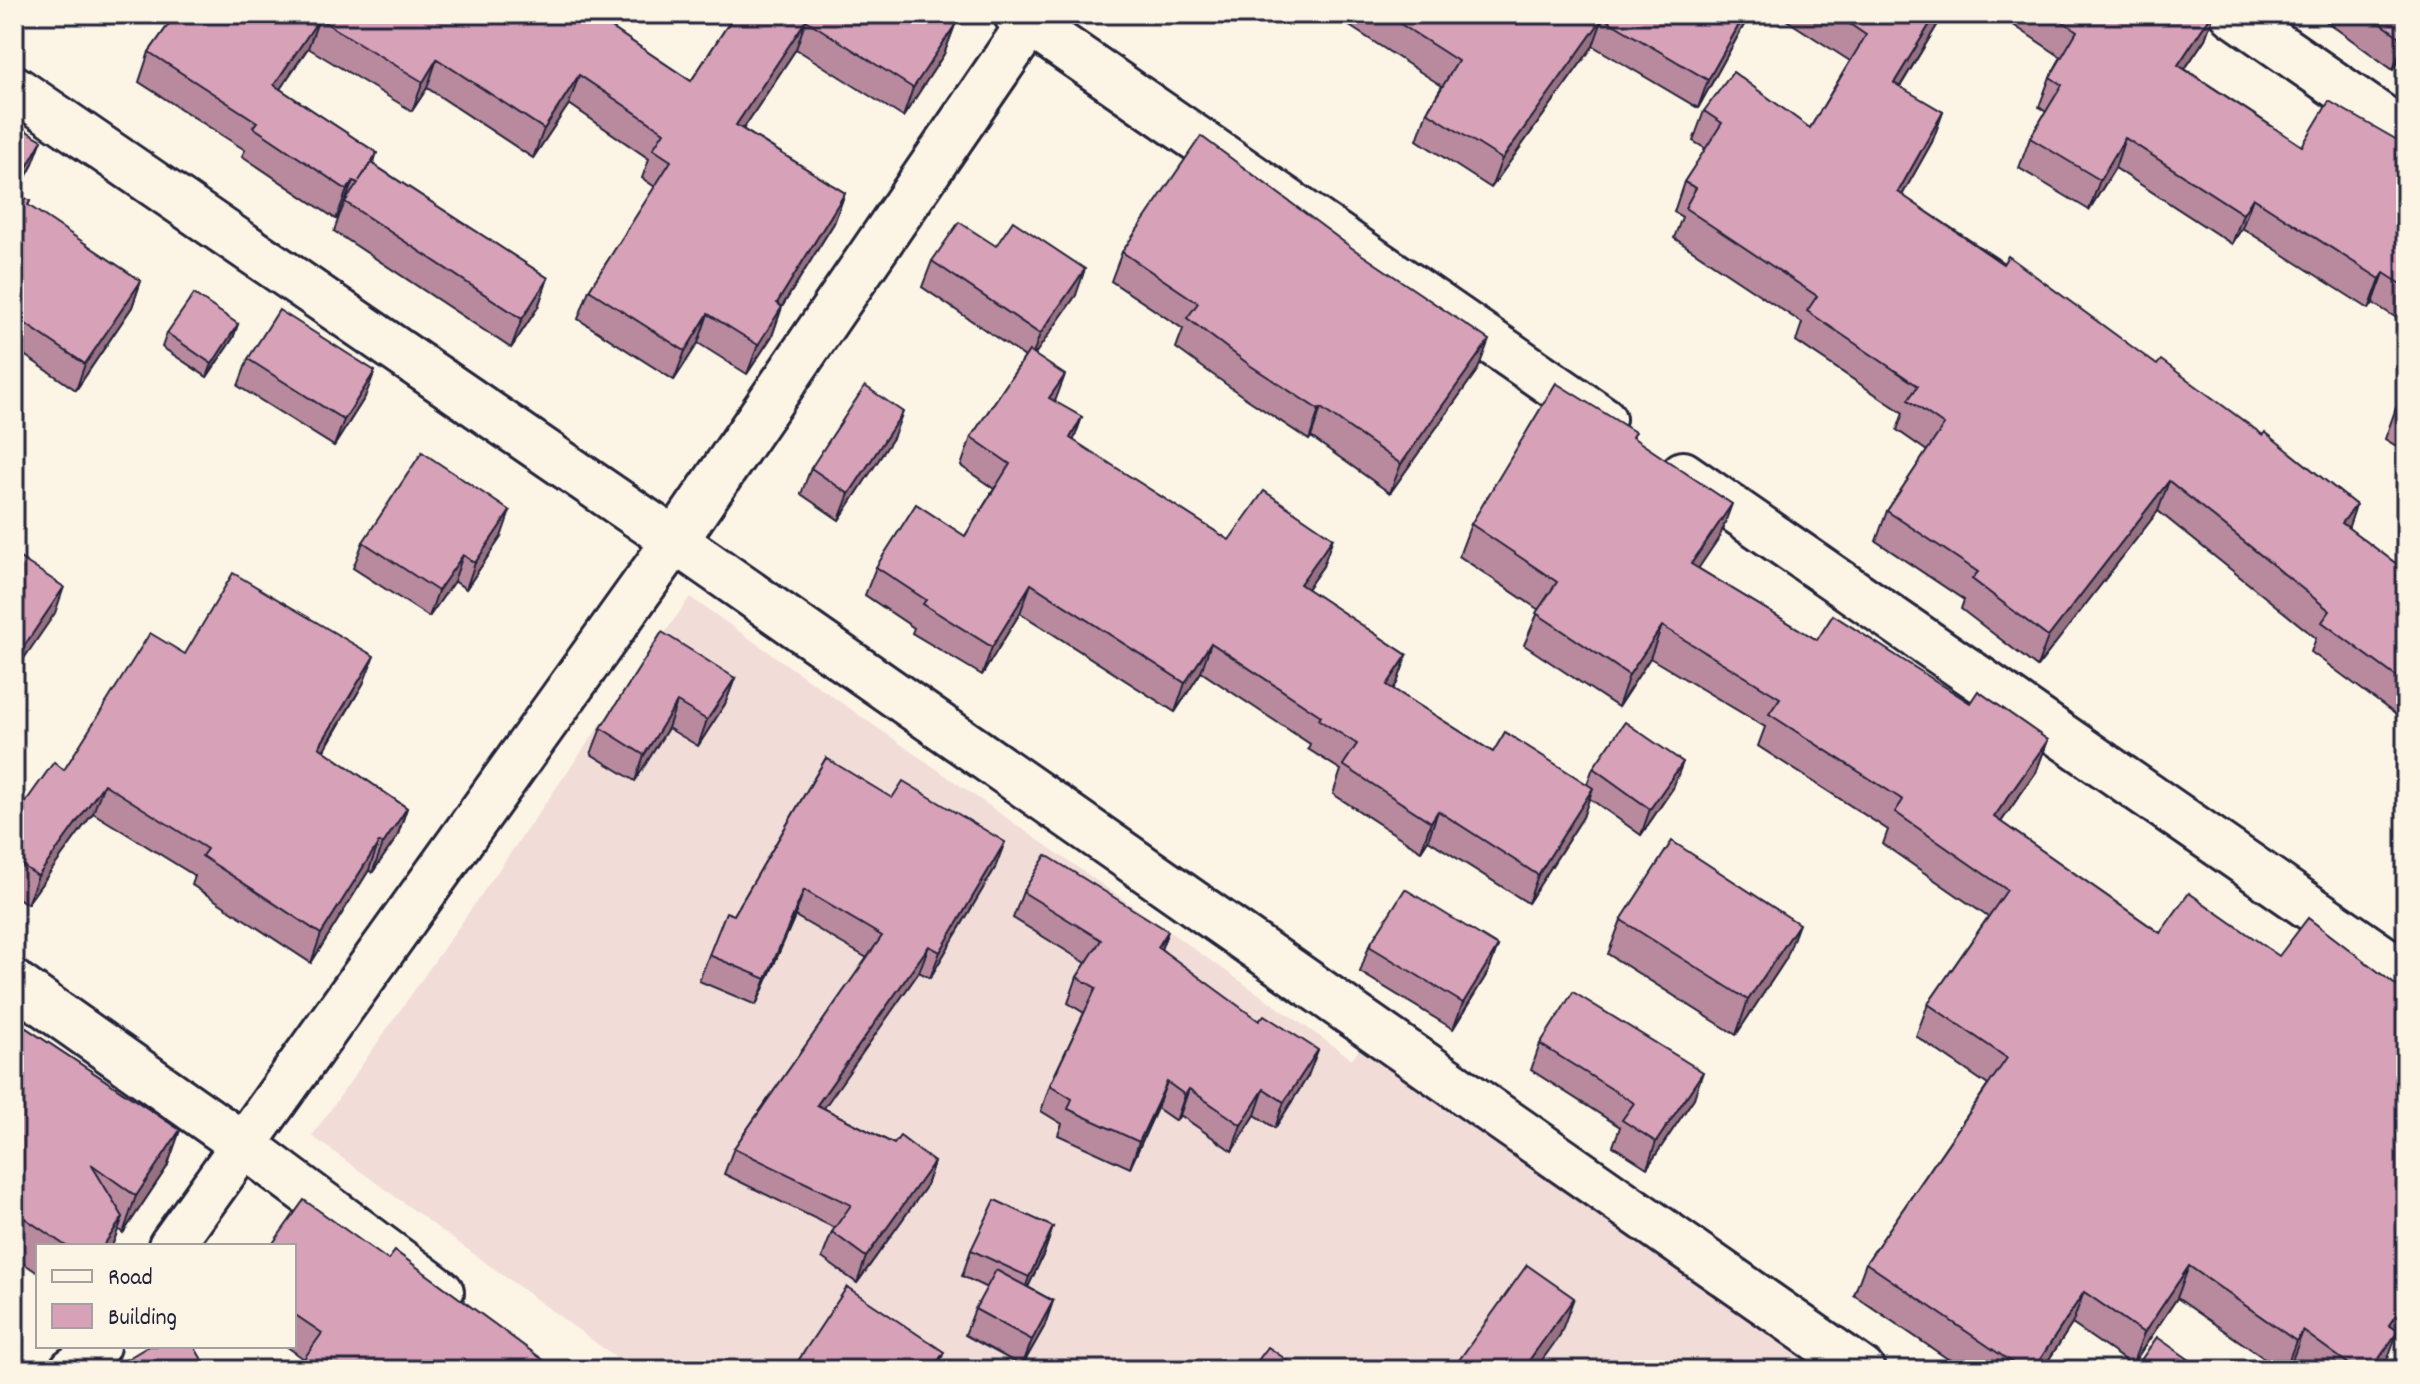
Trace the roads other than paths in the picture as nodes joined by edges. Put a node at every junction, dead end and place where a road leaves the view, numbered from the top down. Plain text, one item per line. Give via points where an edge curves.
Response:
1 (2233, 14) edge
2 (1027, 17) edge
3 (14, 88) edge
4 (2406, 134) edge
5 (675, 541) junction
6 (2406, 974) edge
7 (14, 983) edge
8 (245, 1146) junction
9 (172, 1244) edge
10 (470, 1314) edge
11 (96, 1348) edge
12 (72, 1370) edge
13 (1862, 1370) edge

1 - 4 street
2 - 5 street
2 - 6 street
3 - 5 street
5 - 8 street
5 - 13 street
7 - 8 street
8 - 9 street
8 - 10 street
11 - 12 street

